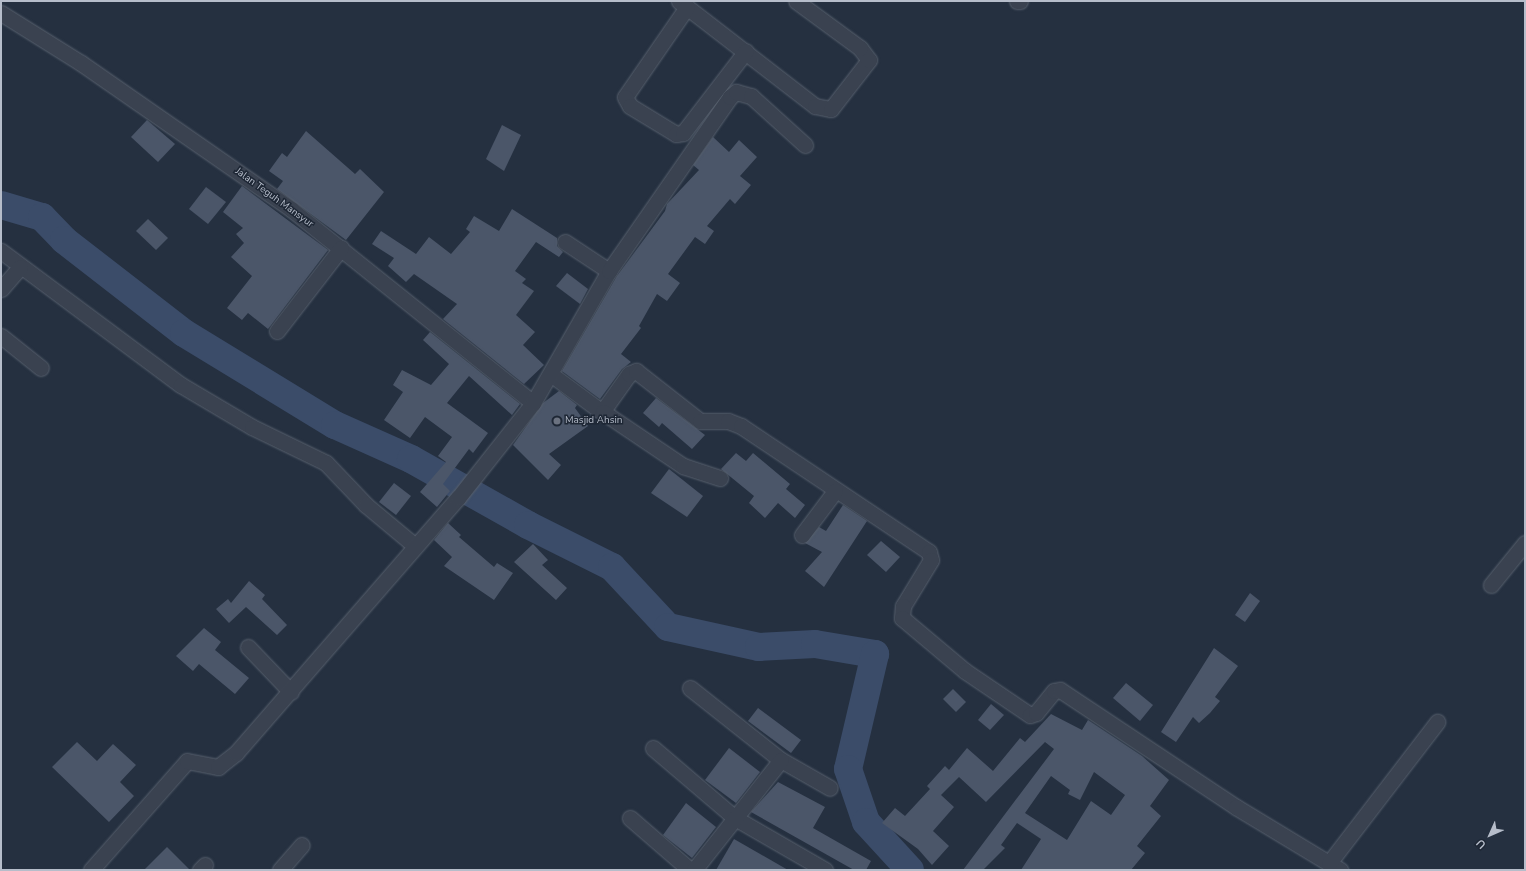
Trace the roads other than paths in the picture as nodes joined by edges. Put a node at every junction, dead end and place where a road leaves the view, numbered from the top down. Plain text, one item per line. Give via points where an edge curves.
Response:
1 (796, 1) edge
2 (1017, 1) edge
3 (1020, 1) edge
4 (683, 4) edge
5 (1, 13) edge
6 (746, 51) junction
7 (805, 145) dead end
8 (565, 242) dead end
9 (341, 248) junction
10 (1, 251) edge
11 (20, 267) junction
12 (609, 271) junction
13 (1, 289) edge
14 (277, 332) dead end
15 (1, 336) edge
16 (42, 368) dead end
17 (552, 375) junction
18 (533, 403) junction
19 (603, 412) junction
20 (720, 478) dead end
21 (835, 491) junction
22 (802, 535) dead end
23 (1525, 543) edge
24 (415, 546) junction
25 (1491, 585) dead end
26 (248, 647) dead end
27 (690, 688) dead end
28 (291, 692) junction
29 (1437, 722) dead end
30 (653, 748) dead end
31 (781, 760) junction
32 (830, 788) dead end
33 (630, 818) dead end
34 (735, 818) junction
35 (302, 845) dead end
36 (1335, 866) edge
37 (91, 870) edge
38 (280, 870) edge
39 (690, 870) edge
40 (694, 870) edge
41 (825, 870) edge

1 - 6 street via 860,48 869,60 836,104 827,110 815,106
2 - 3 street
4 - 6 street
4 - 6 street via 625,97 630,106 676,134 683,133
5 - 9 street, Jalan Teguh Mansyur via 164,120
7 - 12 street via 751,96 736,92
8 - 12 street
9 - 14 street
9 - 18 street, Jalan Teguh Mansyur
10 - 11 street
11 - 13 street
11 - 24 street via 181,385 252,427 326,463
12 - 17 street
15 - 16 street
17 - 18 street
17 - 19 street
18 - 24 street via 458,498
19 - 20 street via 683,466
19 - 21 street via 629,374 636,371 697,419 737,424
21 - 22 street
21 - 36 street via 929,552 931,560 902,609 902,618 965,671 1030,715 1036,713 1054,691 1060,690 1236,807
23 - 25 street
24 - 28 street
26 - 28 street
27 - 31 street
28 - 37 street via 222,766 209,766 192,759 182,765
29 - 36 street
30 - 34 street
31 - 32 street
31 - 34 street
33 - 39 street
34 - 40 street
34 - 41 street
35 - 38 street

